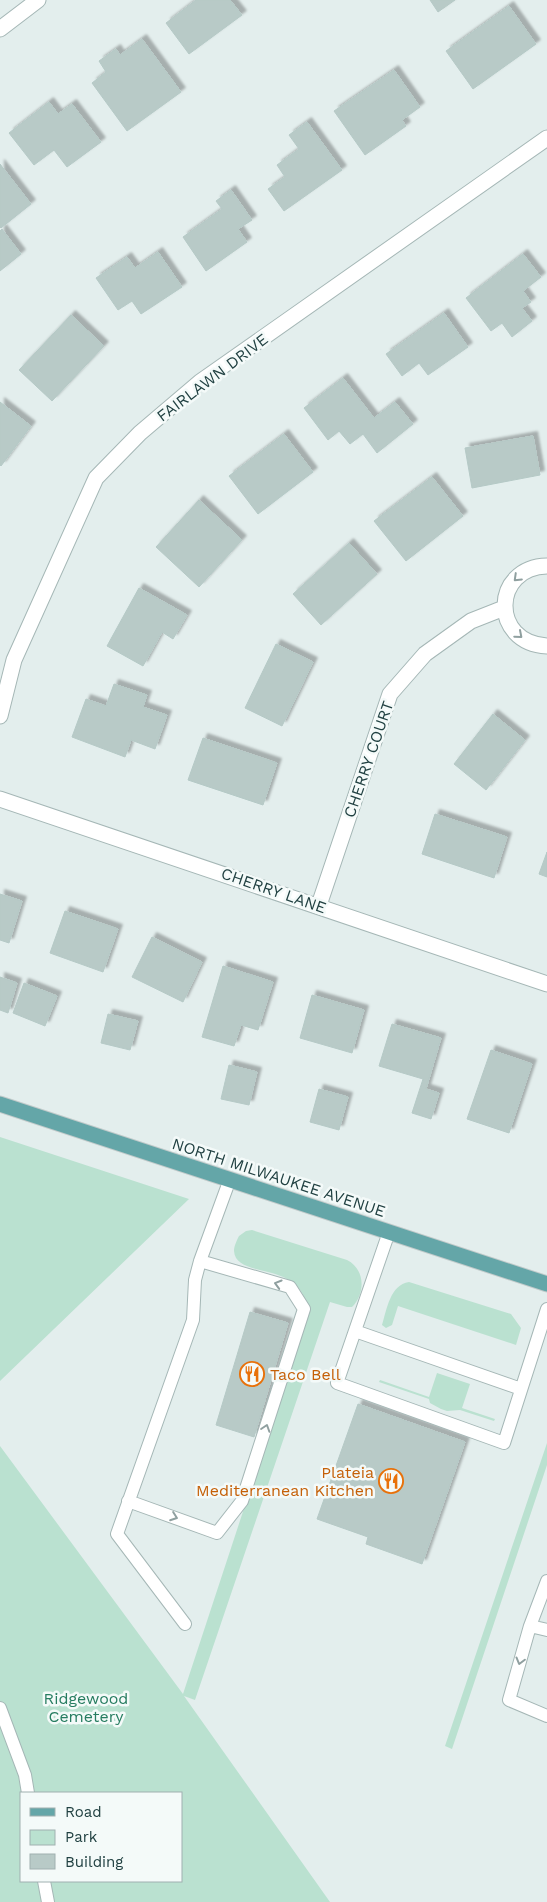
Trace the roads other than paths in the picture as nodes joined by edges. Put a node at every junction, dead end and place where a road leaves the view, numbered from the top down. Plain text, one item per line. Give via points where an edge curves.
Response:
1 (38, 0) edge
2 (0, 30) edge
3 (547, 138) edge
4 (547, 566) edge
5 (504, 608) junction
6 (547, 646) edge
7 (0, 716) edge
8 (0, 798) edge
9 (319, 905) junction
10 (547, 984) edge
11 (0, 1104) edge
12 (230, 1179) junction
13 (389, 1232) junction
14 (200, 1261) junction
15 (547, 1284) edge
16 (547, 1309) edge
17 (355, 1331) junction
18 (521, 1389) junction
19 (128, 1501) junction
20 (547, 1581) edge
21 (185, 1624) dead end
22 (530, 1626) junction
23 (547, 1630) edge
24 (0, 1708) edge
25 (547, 1716) edge
26 (28, 1792) edge
27 (44, 1882) edge
28 (48, 1902) edge

1 - 2 street
3 - 7 street, FAIRLAWN DRIVE via 200,382 140,433 96,478 14,660
4 -> 5 street via 521,574 512,583
5 -> 6 street via 514,632 524,640
5 - 9 street, CHERRY COURT via 471,621 424,654 390,694
8 - 9 street, CHERRY LANE
9 - 10 street, CHERRY LANE
11 - 12 main road, NORTH MILWAUKEE AVENUE
12 - 13 main road, NORTH MILWAUKEE AVENUE
12 - 14 lane
13 - 15 main road, NORTH MILWAUKEE AVENUE
13 - 17 lane
14 - 19 lane via 195,1280 193,1320
19 -> 14 lane via 217,1533 242,1501 304,1309 290,1287
16 - 18 lane
17 - 18 lane
17 - 18 lane via 336,1384 504,1443
19 - 21 lane via 117,1534
20 - 22 lane
22 - 23 lane
22 -> 25 lane via 509,1700
24 - 26 lane
27 - 28 lane

